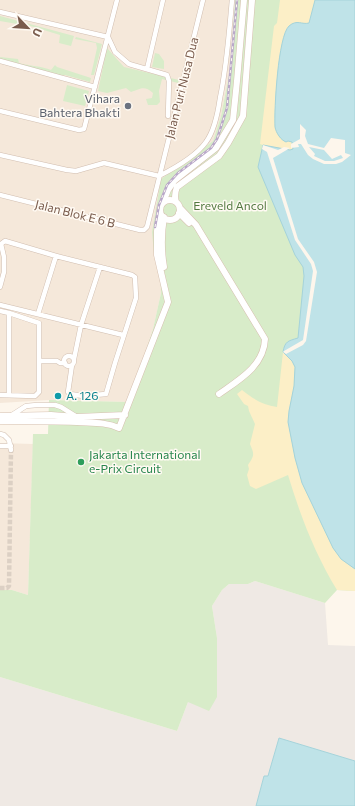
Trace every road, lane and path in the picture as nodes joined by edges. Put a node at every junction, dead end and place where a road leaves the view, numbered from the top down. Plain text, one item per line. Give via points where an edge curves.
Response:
1 (117, 0) edge
2 (163, 0) edge
3 (203, 0) edge
4 (232, 0) edge
5 (244, 0) edge
6 (252, 0) edge
7 (0, 12) edge
8 (108, 38) junction
9 (0, 61) edge
10 (147, 69) junction
11 (238, 69) junction
12 (246, 70) junction
13 (95, 87) junction
14 (0, 111) edge
15 (168, 116) dead end
16 (0, 155) edge
17 (159, 176) junction
18 (0, 195) edge
19 (163, 202) junction
20 (176, 202) junction
21 (179, 210) junction
22 (160, 211) junction
23 (164, 218) junction
24 (148, 224) joint
25 (56, 256) junction
26 (100, 267) junction
27 (0, 287) edge
28 (167, 293) junction
29 (0, 305) edge
30 (0, 311) edge
31 (9, 313) junction
32 (38, 314) junction
33 (81, 325) junction
34 (123, 335) junction
35 (74, 359) junction
36 (40, 361) junction
37 (65, 361) junction
38 (72, 365) junction
39 (218, 394) dead end
40 (0, 395) edge
41 (8, 395) junction
42 (125, 415) junction
43 (0, 416) edge
44 (11, 416) junction
45 (77, 417) junction
46 (98, 420) junction
47 (0, 421) edge
48 (0, 434) edge
49 (0, 446) edge

1 - 8 street
2 - 10 street
3 - 17 street, Jalan Puri Nusa Dua
4 - 17 street via 225,73 211,132 203,146 180,165
5 - 11 street
6 - 12 street
7 - 8 street
8 - 10 street via 122,60 135,67
8 - 13 street
9 - 13 street
10 - 15 street via 168,76
11 - 12 street
11 - 19 street via 232,120 216,148 174,181
12 - 20 street via 243,116 240,123 219,156 177,187 174,197
13 - 14 street via 84,129 79,130
16 - 17 street via 67,170 76,171 104,163
17 - 24 street, Jalan Puri Nusa Dua
18 - 24 street, Jalan Blok E 6 B via 140,230 144,230
19 - 20 street
19 - 22 street
20 - 21 street
21 - 23 street via 176,218
21 - 39 street via 196,225 265,339 262,354 254,368
22 - 23 street
22 - 28 street via 156,231 158,255
23 - 28 street via 161,232
25 - 26 street
25 - 27 street via 4,241 1,244 4,272
25 - 32 street
26 - 33 street
26 - 34 street via 136,278 136,298
28 - 42 street via 168,302
29 - 32 street
30 - 31 street
31 - 36 street via 39,323
31 - 41 street
32 - 33 street
33 - 34 street
33 - 35 street
34 - 38 street via 106,394 71,395 68,392
35 - 37 street via 69,356
35 - 38 street
36 - 37 street
36 - 41 street via 39,392 35,396
37 - 38 street via 67,366
40 - 41 street
42 - 46 street
42 - 46 street via 119,428
43 - 44 street
44 - 45 street
44 - 45 street via 26,406 38,405 61,407
45 - 46 street
46 - 47 street
48 - 49 street via 8,438 11,448

